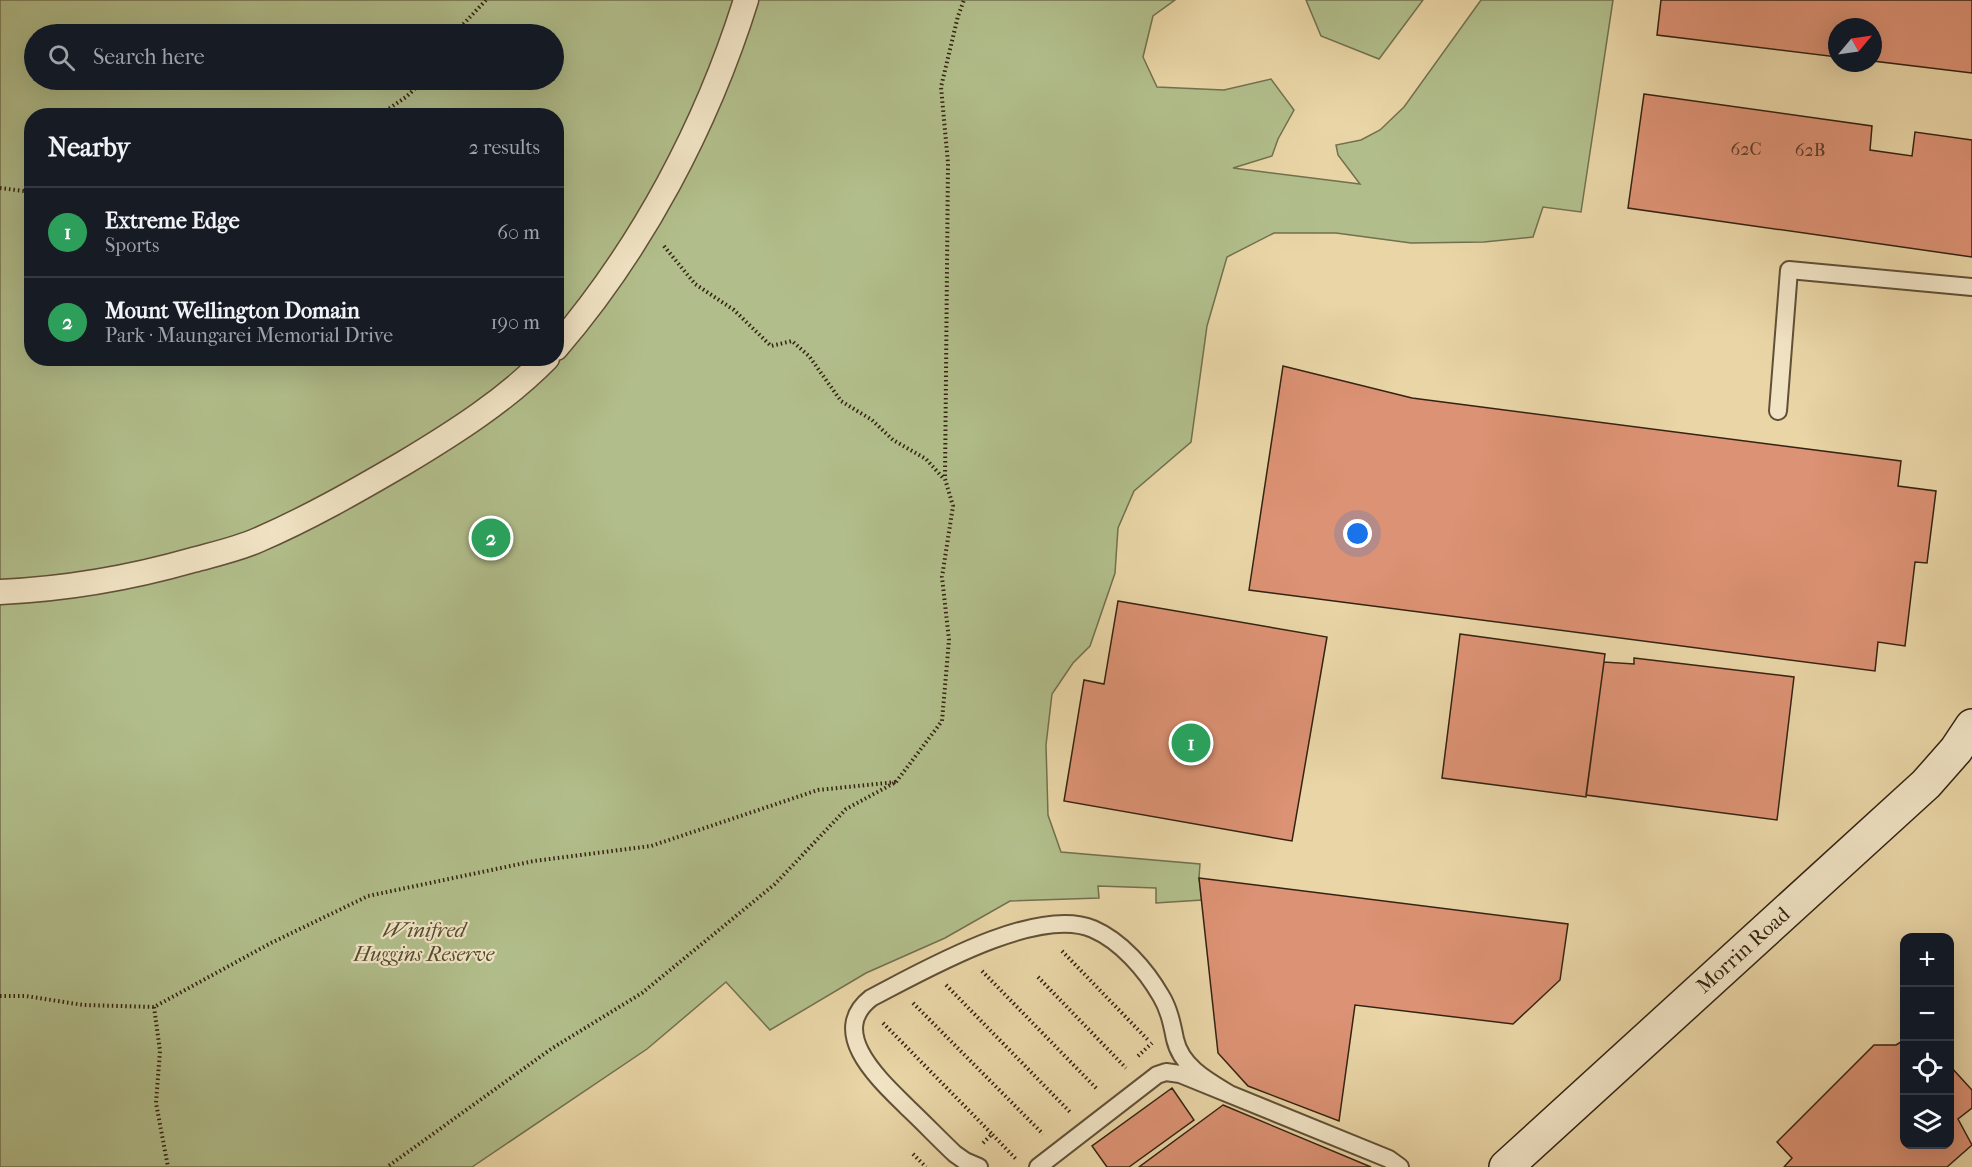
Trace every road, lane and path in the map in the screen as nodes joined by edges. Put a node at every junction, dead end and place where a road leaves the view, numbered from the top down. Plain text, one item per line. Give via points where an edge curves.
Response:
1 (486, 0) edge
2 (746, 0) edge
3 (964, 0) edge
4 (463, 24) edge
5 (413, 90) edge
6 (390, 108) edge
7 (0, 188) edge
8 (24, 191) edge
9 (646, 223) junction
10 (1972, 287) edge
11 (564, 338) edge
12 (539, 366) edge
13 (1778, 411) dead end
14 (945, 479) junction
15 (0, 592) edge
16 (1972, 726) edge
17 (896, 782) junction
18 (1062, 951) dead end
19 (978, 966) dead end
20 (1038, 977) dead end
21 (941, 980) dead end
22 (0, 996) edge
23 (909, 998) dead end
24 (154, 1007) junction
25 (883, 1023) dead end
26 (1158, 1037) dead end
27 (1175, 1039) junction
28 (1152, 1043) junction
29 (1157, 1075) junction
30 (1100, 1092) dead end
31 (1228, 1093) junction
32 (1076, 1118) dead end
33 (992, 1134) junction
34 (1038, 1142) dead end
35 (913, 1154) dead end
36 (1025, 1154) dead end
37 (972, 1164) edge
38 (168, 1167) edge
39 (387, 1167) edge
40 (926, 1167) edge
41 (1038, 1167) edge
42 (1400, 1167) edge
43 (1506, 1167) edge

1 - 4 path
2 - 9 street via 696,129
3 - 14 path via 940,87 948,173
5 - 6 path
7 - 8 path
9 - 11 street
9 - 14 path via 695,284 734,310 771,346 792,341 809,356 842,401 872,420 893,440 926,459
10 - 13 lane via 1789,270
12 - 15 street via 525,381 432,446 308,517 256,541 112,580
14 - 17 path via 953,506 942,577 949,640 942,721
16 - 43 main road, Morrin Road via 1926,784
17 - 24 path via 818,790 651,846 534,861 368,896
17 - 39 path via 846,809 775,884 642,993 551,1049
18 - 28 path
19 - 30 path
20 - 28 path via 1126,1068
21 - 32 path
22 - 24 path via 83,1005
23 - 34 path via 1044,1135
24 - 38 path via 160,1051 156,1103
25 - 33 path
26 - 28 path
27 - 29 lane via 1172,1061
27 - 31 lane via 1190,1066
27 - 37 lane via 1162,996 1132,959 1094,929 1061,923 1002,937 936,964 872,998 859,1010 855,1024 866,1064 955,1154
29 - 31 lane via 1180,1074
29 - 41 lane
31 - 42 lane via 1389,1159
33 - 36 path via 1018,1161
33 - 37 path
35 - 40 path

